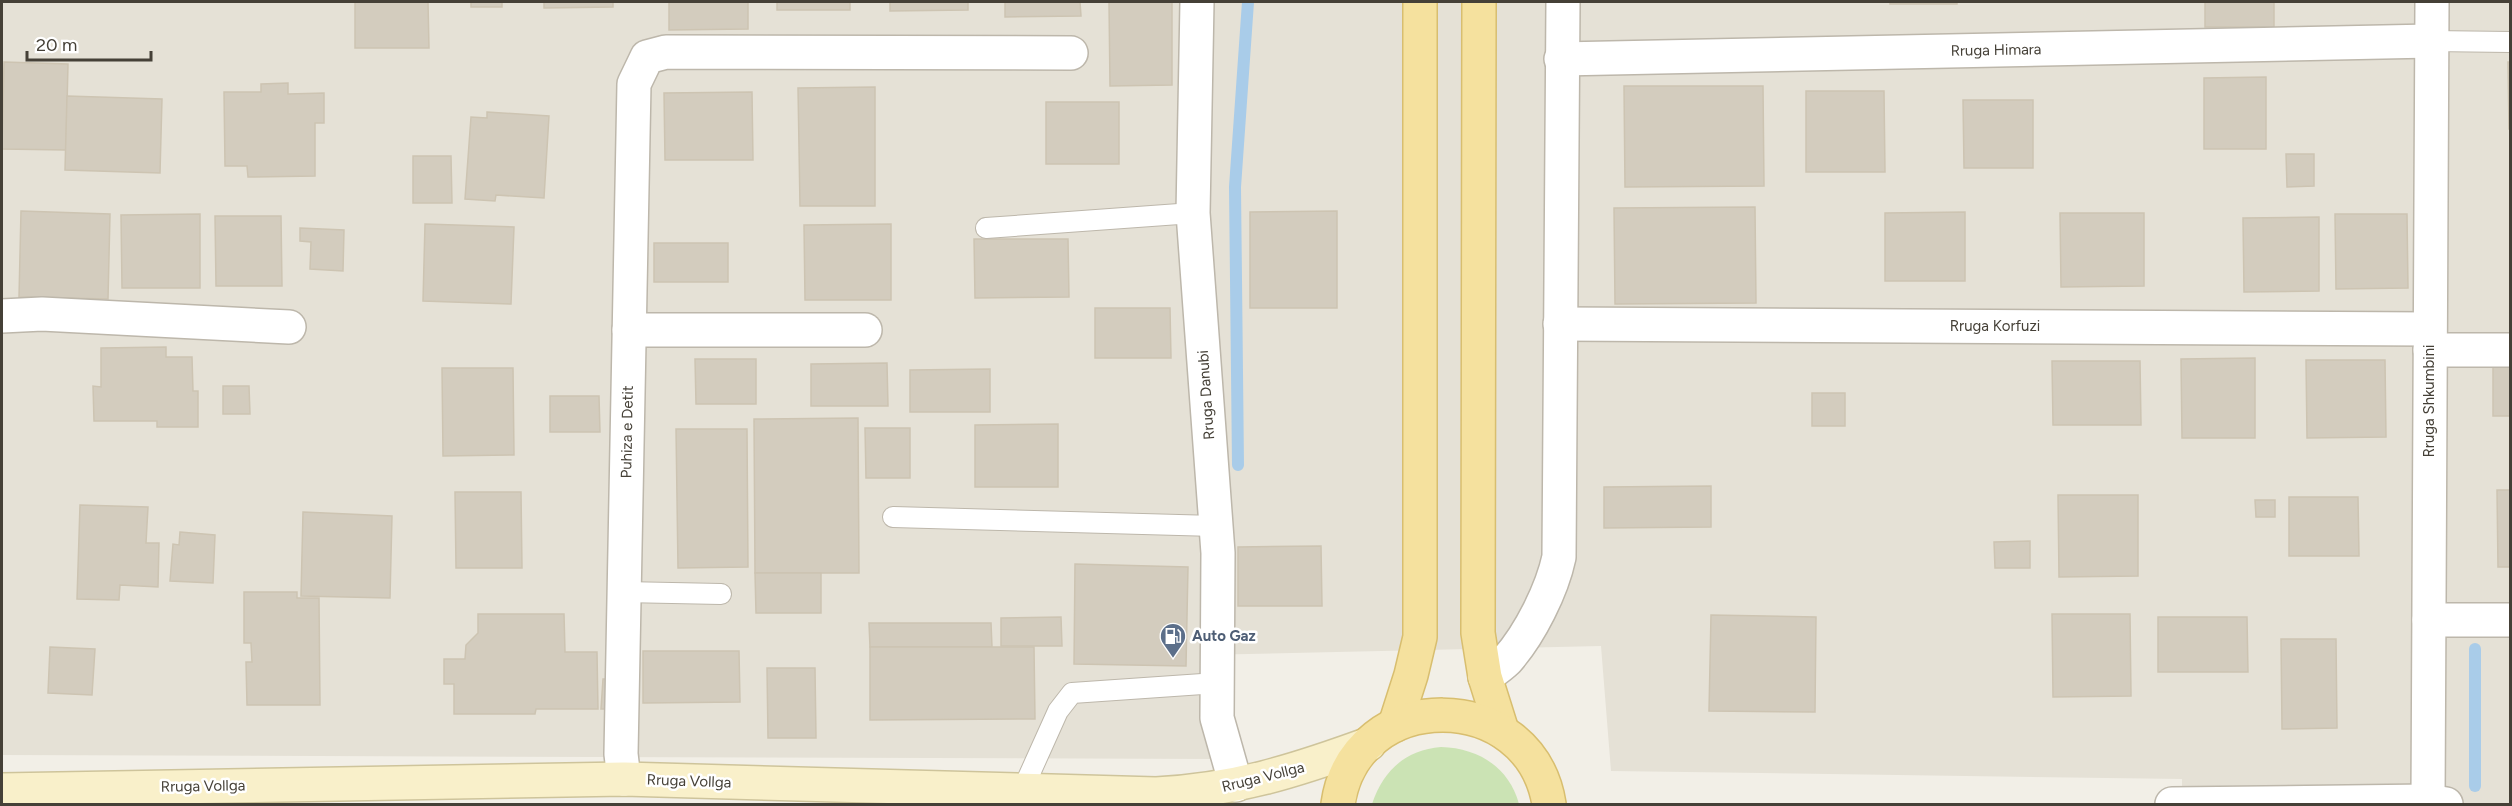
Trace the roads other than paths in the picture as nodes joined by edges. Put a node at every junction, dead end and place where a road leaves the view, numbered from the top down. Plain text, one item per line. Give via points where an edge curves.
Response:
1 (1197, 2) edge
2 (1420, 2) edge
3 (1479, 2) edge
4 (1563, 2) edge
5 (2432, 2) edge
6 (2431, 41) junction
7 (2511, 42) edge
8 (1071, 53) dead end
9 (1561, 59) junction
10 (1193, 213) junction
11 (986, 228) dead end
12 (2, 316) edge
13 (1560, 324) junction
14 (289, 327) dead end
15 (629, 330) junction
16 (865, 330) dead end
17 (2430, 339) junction
18 (2511, 350) edge
19 (893, 516) dead end
20 (1215, 526) junction
21 (623, 592) junction
22 (721, 594) dead end
23 (2429, 620) junction
24 (2511, 620) edge
25 (1485, 677) junction
26 (1217, 682) junction
27 (1395, 725) junction
28 (1502, 731) junction
29 (1369, 744) junction
30 (624, 779) junction
31 (1236, 786) junction
32 (2, 790) edge
33 (1023, 791) junction
34 (2437, 803) edge
35 (1338, 804) edge
36 (1549, 804) edge
37 (2172, 804) edge

1 - 10 street, Rruga Danubi
2 - 27 main road via 1420,637
3 - 25 main road via 1478,633
4 - 9 street
5 - 6 street, Rruga Shkumbini
6 - 7 lane
6 - 9 street, Rruga Himara
6 - 17 street, Rruga Shkumbini
8 - 15 street, Puhiza e Detit via 666,52 647,57 634,84
9 - 13 street
10 - 11 lane
10 - 20 street, Rruga Danubi
12 - 14 street via 42,314
13 - 17 street, Rruga Korfuzi
13 - 25 street via 1559,557 1554,581 1506,660
15 - 16 street
15 - 21 street, Puhiza e Detit
17 - 18 street, Rruga Korfuzi
17 - 23 street, Rruga Shkumbini
19 - 20 lane
20 - 26 street, Rruga Danubi
21 - 22 lane
21 - 30 street, Puhiza e Detit
23 - 24 street
23 - 34 street, Rruga Shkumbini
25 - 28 main road
26 - 31 street, Rruga Danubi via 1217,718
26 - 33 lane via 1072,693 1058,711
27 - 28 main road via 1441,714 1473,718
27 - 29 main road
28 - 36 main road via 1536,766
29 - 31 main road, Rruga Vollga via 1298,770
29 - 35 main road via 1349,769
30 - 32 main road, Rruga Vollga
30 - 33 main road, Rruga Vollga
31 - 33 main road, Rruga Vollga via 1156,794
34 - 37 street

